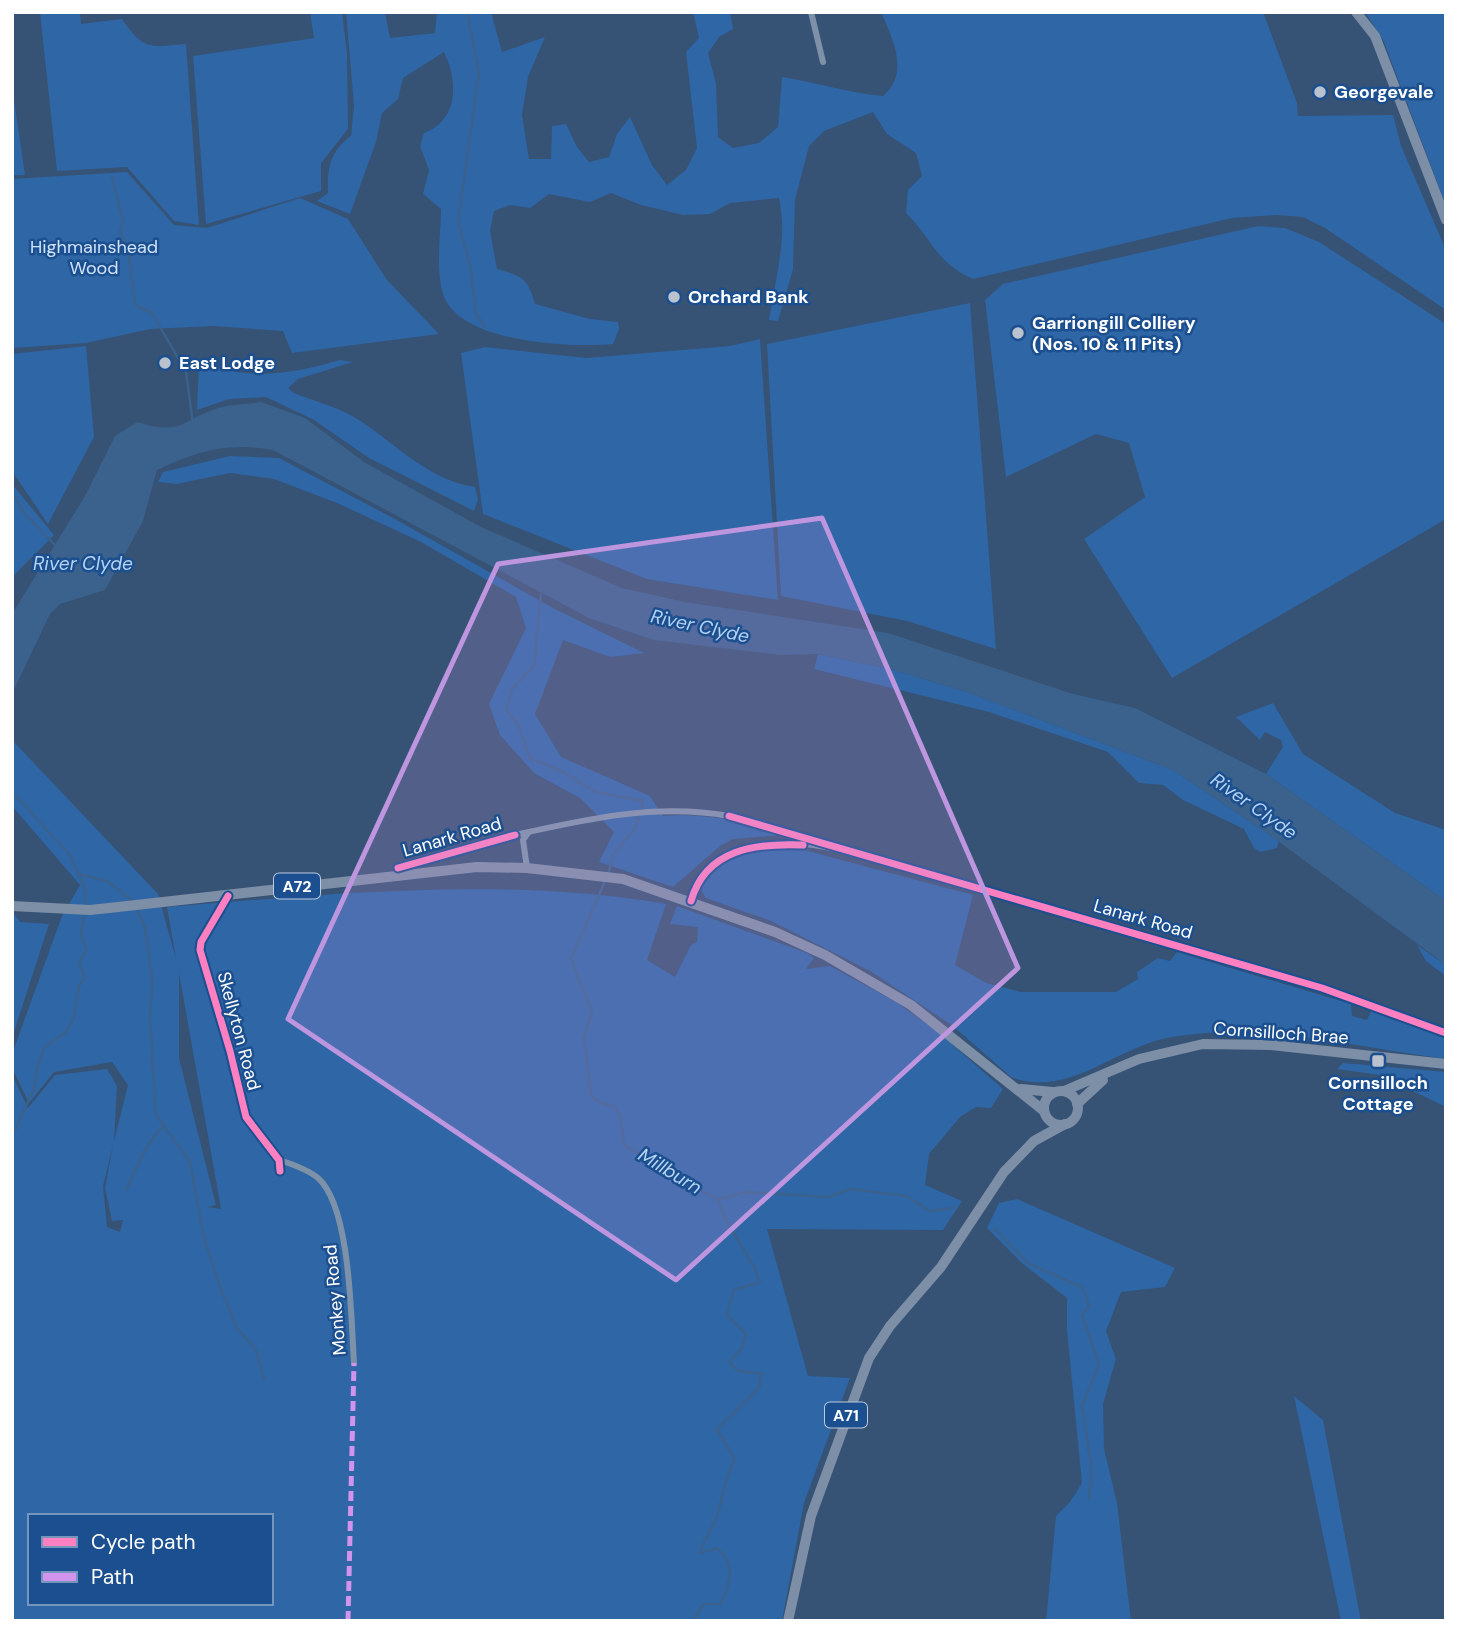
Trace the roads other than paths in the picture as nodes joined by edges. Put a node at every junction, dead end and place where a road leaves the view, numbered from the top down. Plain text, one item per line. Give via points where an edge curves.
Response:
1 (811, 12) edge
2 (1356, 12) edge
3 (823, 61) dead end
4 (1446, 220) edge
5 (729, 816) dead end
6 (529, 832) junction
7 (515, 835) dead end
8 (527, 868) junction
9 (228, 895) junction
10 (691, 901) junction
11 (12, 906) edge
12 (1446, 1033) edge
13 (1446, 1064) edge
14 (1118, 1070) junction
15 (1020, 1089) junction
16 (1059, 1092) junction
17 (1077, 1104) junction
18 (1044, 1113) junction
19 (1065, 1124) junction
20 (1034, 1142) junction
21 (279, 1160) junction
22 (280, 1171) dead end
23 (355, 1363) dead end
24 (788, 1621) edge

1 - 3 street
2 - 4 main road via 1375,36
5 - 6 street, Lanark Road via 692,809 652,811
6 - 7 street, Lanark Road
6 - 8 street, Lanark Road via 523,840
8 - 9 main road, Lanark Road / A72 via 426,871
8 - 10 main road, Lanark Road / A72 via 623,879
9 - 11 main road, Lanark Road / A72 via 90,910
9 - 21 street, Skellyton Road via 200,950 246,1117
10 - 12 street, Lanark Road via 696,883 713,862 735,851 772,844 827,846 1322,988
10 - 15 main road, Lanark Road / A72 via 786,936 856,972 911,1005
13 - 14 main road, Cornsilloch Brae / A71 via 1272,1045 1203,1044 1161,1052
14 - 16 main road, Cornsilloch Brae / A71
14 - 17 main road, Cornsilloch Brae / A71
15 - 16 main road
15 - 18 main road, Lanark Road / A72
16 - 17 main road via 1073,1096
16 - 18 main road, A71 via 1045,1100
17 - 19 main road, A71 via 1076,1114
18 - 19 main road via 1053,1123
18 - 20 main road, A71
19 - 20 main road, A71
20 - 24 main road, A71 via 1004,1172 928,1285 890,1326 863,1370 811,1516
21 - 22 street
21 - 23 street, Monkey Road via 321,1182 343,1238

